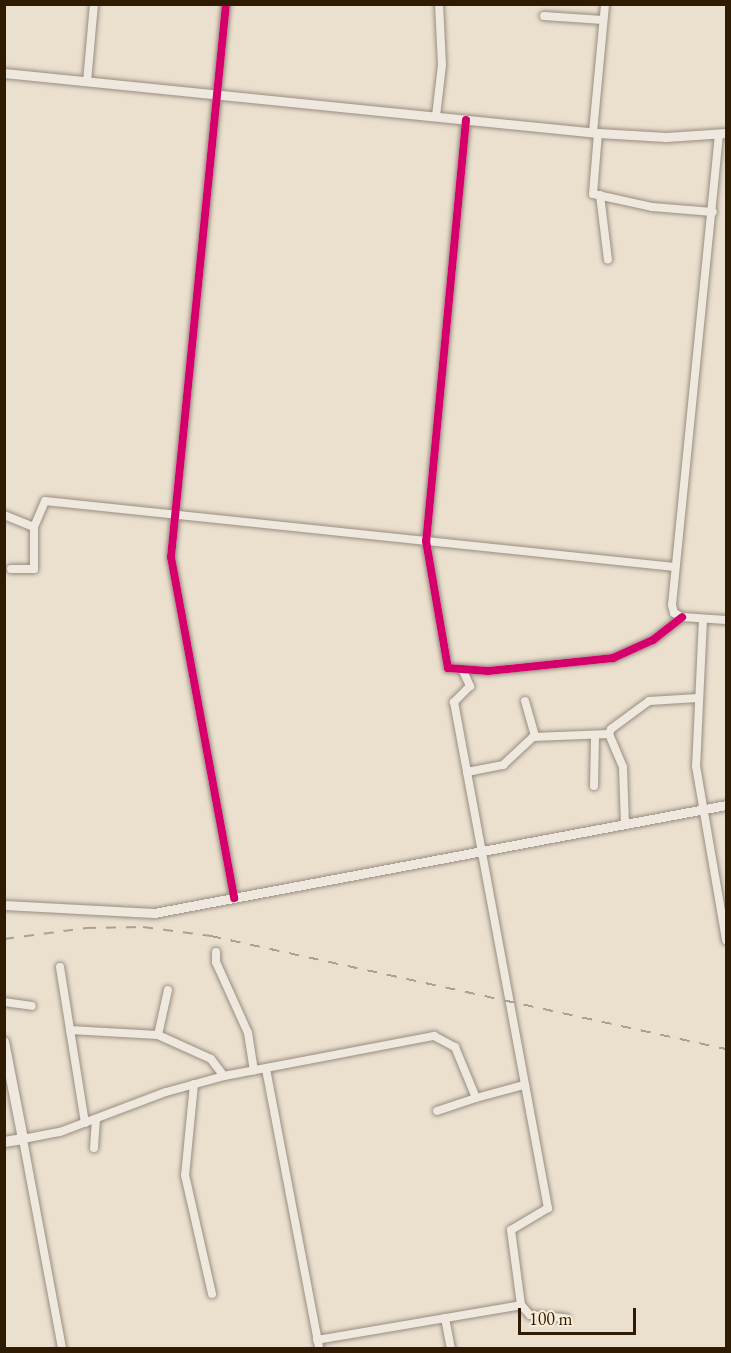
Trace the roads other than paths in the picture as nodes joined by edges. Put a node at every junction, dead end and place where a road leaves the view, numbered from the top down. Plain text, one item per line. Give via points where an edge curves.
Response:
1 (94, 4) edge
2 (226, 4) edge
3 (439, 4) edge
4 (605, 4) edge
5 (543, 16) dead end
6 (603, 21) junction
7 (4, 73) edge
8 (87, 82) junction
9 (216, 94) junction
10 (436, 116) junction
11 (466, 120) junction
12 (596, 133) junction
13 (723, 133) edge
14 (600, 195) junction
15 (712, 212) junction
16 (608, 260) dead end
17 (4, 515) edge
18 (176, 516) junction
19 (34, 527) junction
20 (426, 541) junction
21 (675, 567) junction
22 (11, 569) dead end
23 (682, 616) junction
24 (703, 619) junction
25 (726, 620) edge
26 (463, 671) junction
27 (698, 698) junction
28 (525, 701) dead end
29 (609, 734) junction
30 (535, 737) junction
31 (595, 737) junction
32 (467, 772) junction
33 (594, 786) dead end
34 (726, 805) edge
35 (704, 810) junction
36 (625, 825) junction
37 (482, 852) junction
38 (234, 898) junction
39 (4, 905) edge
40 (726, 940) edge
41 (216, 952) dead end
42 (60, 967) dead end
43 (168, 990) dead end
44 (4, 1002) edge
45 (32, 1006) dead end
46 (70, 1030) junction
47 (158, 1035) junction
48 (4, 1042) edge
49 (266, 1069) junction
50 (254, 1071) junction
51 (224, 1077) junction
52 (194, 1084) junction
53 (524, 1085) junction
54 (476, 1098) junction
55 (437, 1111) dead end
56 (96, 1119) junction
57 (85, 1123) junction
58 (22, 1139) junction
59 (4, 1142) edge
60 (94, 1148) dead end
61 (212, 1294) dead end
62 (521, 1305) junction
63 (445, 1318) junction
64 (566, 1318) dead end
65 (318, 1344) edge
66 (62, 1348) edge
67 (451, 1348) edge

1 - 8 street
2 - 9 street
3 - 10 street via 442,65
4 - 6 street
5 - 6 street
6 - 12 street
7 - 8 street
8 - 9 street
9 - 10 street
9 - 18 street
10 - 11 street
11 - 12 street
11 - 20 street
12 - 13 street via 666,137
12 - 14 street via 591,192
13 - 15 street
14 - 15 street via 652,207
14 - 16 street
15 - 21 street
17 - 19 street
18 - 19 street via 45,501
18 - 20 street
18 - 38 street via 171,557
19 - 22 street via 34,569
20 - 21 street
20 - 26 street via 445,659 448,668
21 - 23 street via 672,605 674,613
23 - 24 street
23 - 26 street via 652,640 614,658
24 - 25 street
24 - 27 street
26 - 32 street via 471,686 454,702
27 - 29 street via 649,701
27 - 35 street via 696,766
28 - 30 street
29 - 31 street
29 - 36 street via 623,767
30 - 31 street
30 - 32 street via 503,765
31 - 33 street
32 - 37 street
34 - 35 street
35 - 36 street
35 - 40 street
36 - 37 street
37 - 38 street
37 - 53 street
38 - 39 street via 138,914
41 - 50 street via 247,1029
42 - 46 street
43 - 47 street
44 - 45 street
46 - 47 street
46 - 57 street
47 - 51 street via 211,1059
48 - 58 main road
49 - 50 street
49 - 54 street via 440,1037 461,1055
49 - 65 street
50 - 51 street
51 - 52 street
52 - 56 street
52 - 61 street via 185,1179 199,1222
53 - 54 street
53 - 62 street via 548,1208 511,1230
54 - 55 street
56 - 57 street
56 - 60 street
57 - 58 street
58 - 59 main road
58 - 66 street
62 - 63 street
62 - 64 street via 530,1315
63 - 65 street
63 - 67 street

